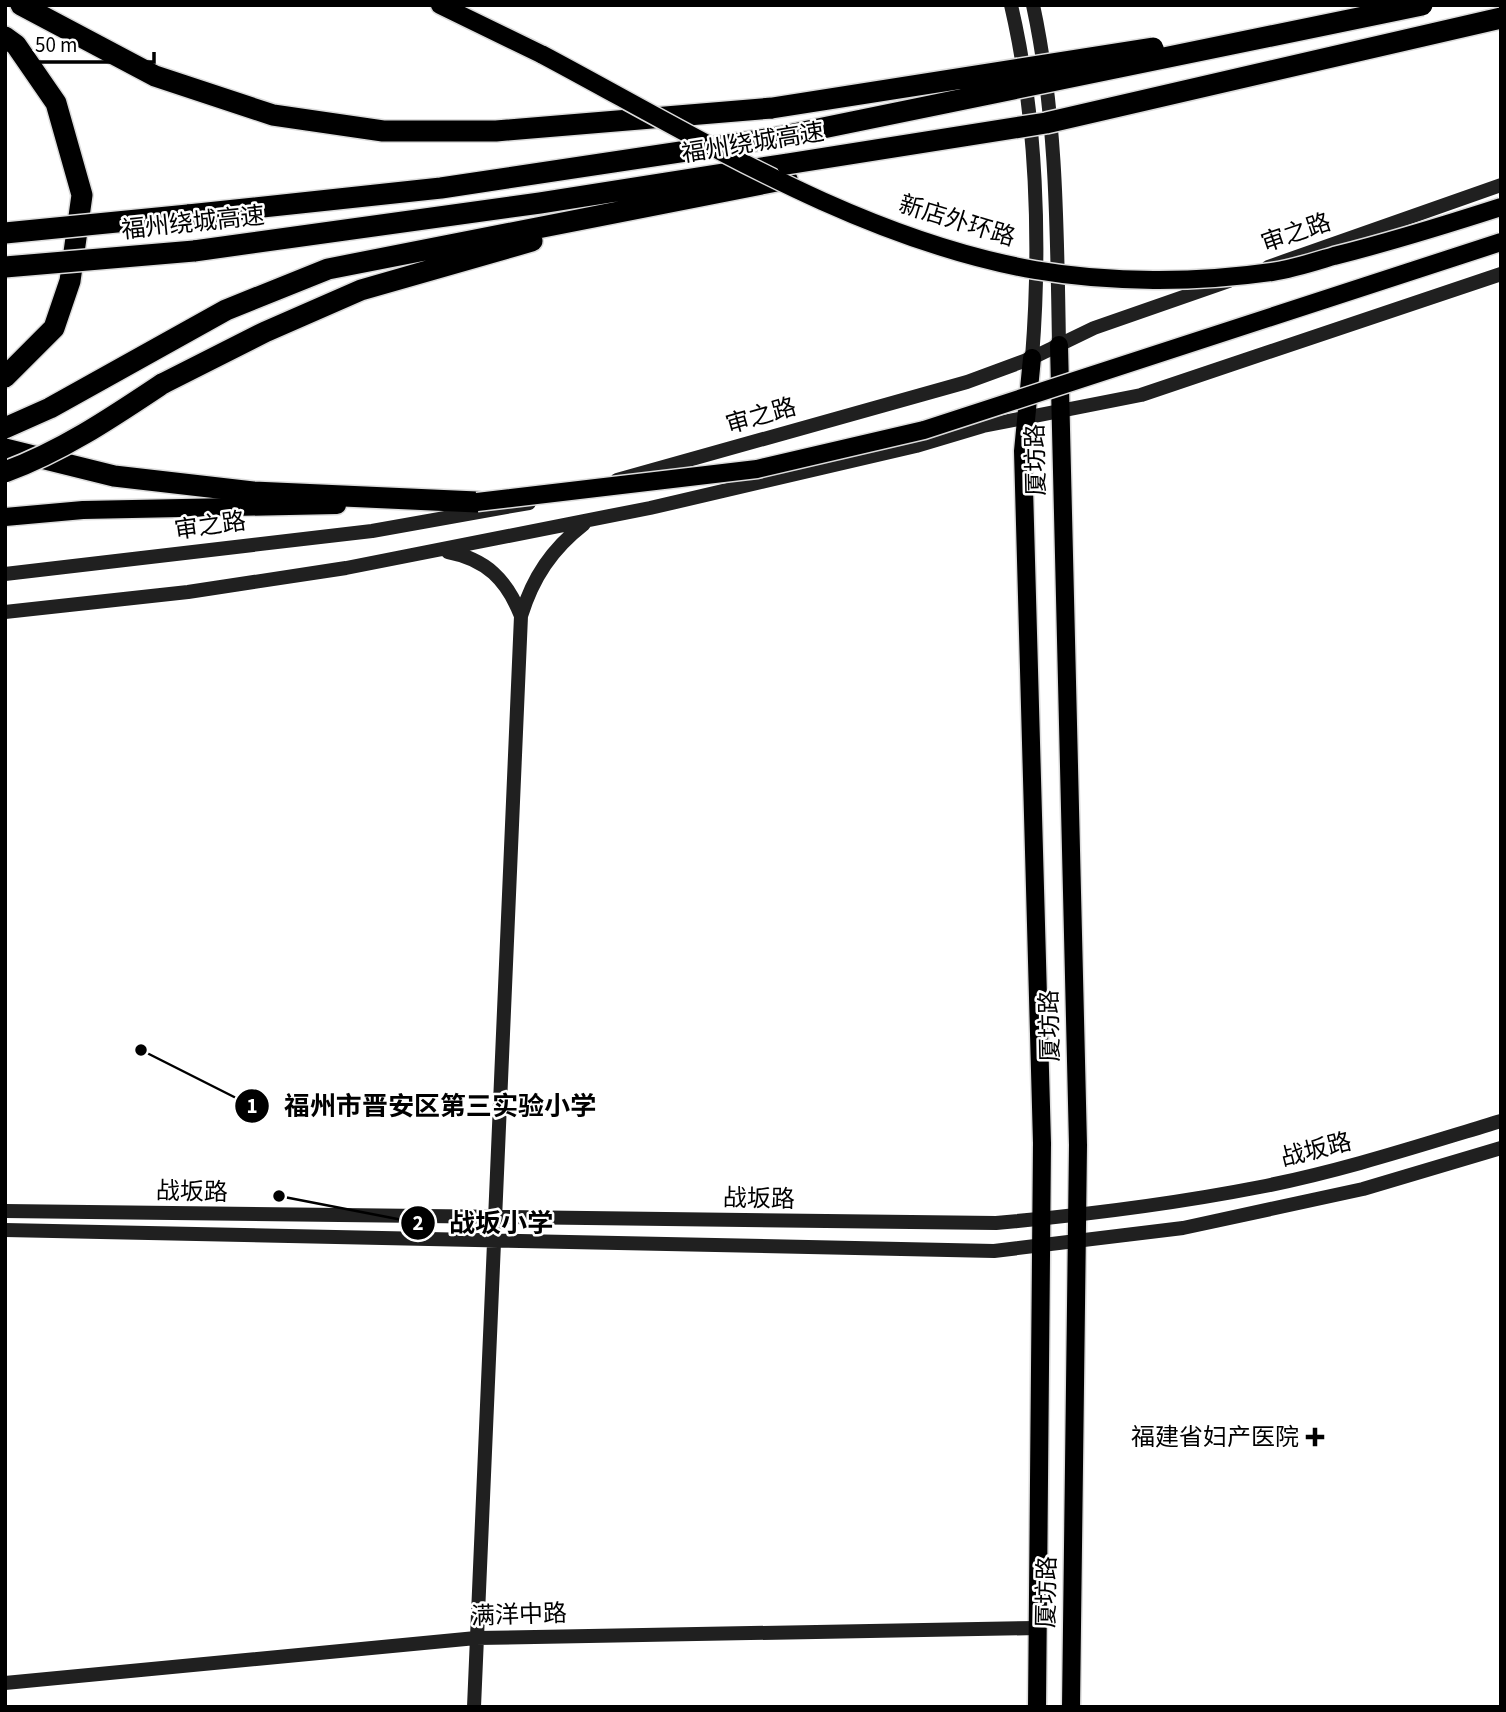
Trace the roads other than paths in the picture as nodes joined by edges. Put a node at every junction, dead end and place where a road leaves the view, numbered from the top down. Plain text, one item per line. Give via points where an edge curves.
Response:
1 (22, 5) edge
2 (440, 5) edge
3 (1010, 5) edge
4 (1033, 5) edge
5 (1420, 6) edge
6 (1501, 18) edge
7 (5, 37) edge
8 (787, 171) junction
9 (1501, 185) edge
10 (1501, 207) edge
11 (638, 210) junction
12 (5, 233) edge
13 (1501, 242) edge
14 (5, 267) edge
15 (1501, 274) edge
16 (1059, 345) junction
17 (1032, 358) junction
18 (5, 377) edge
19 (1059, 409) junction
20 (1027, 416) junction
21 (5, 428) edge
22 (5, 449) edge
23 (5, 472) edge
24 (477, 502) junction
25 (5, 517) edge
26 (589, 520) junction
27 (438, 550) junction
28 (5, 574) edge
29 (26, 610) junction
30 (5, 612) edge
31 (521, 616) junction
32 (5, 620) edge
33 (1501, 1121) edge
34 (1501, 1148) edge
35 (5, 1211) edge
36 (1078, 1216) junction
37 (496, 1219) junction
38 (1042, 1219) junction
39 (5, 1230) edge
40 (494, 1239) junction
41 (1078, 1242) junction
42 (1042, 1247) junction
43 (1037, 1628) junction
44 (476, 1638) junction
45 (5, 1683) edge
46 (474, 1707) edge
47 (1037, 1707) edge
48 (1071, 1707) edge

1 - 5 highway, bridge via 155,76 274,115 383,131 496,131 772,108
2 - 10 main road, 新店外环路, bridge via 854,215 943,246 1035,270 1147,280 1274,272
3 - 17 main road via 1022,62 1036,220
4 - 16 main road via 1044,58 1052,159
5 - 12 highway, 福州绕城高速, bridge via 779,137 441,188
6 - 8 highway, 福州绕城高速, bridge via 1046,123
7 - 18 highway via 16,45 56,103 82,195 70,281 54,328
8 - 11 highway
8 - 14 highway, 福州绕城高速, bridge via 194,251
9 - 16 main road, 审之路 via 1094,328
11 - 21 highway via 328,269 226,310 50,408
11 - 23 highway, bridge via 362,290 162,384 99,426 40,459
13 - 24 main road, bridge via 924,430 757,469
15 - 19 main road via 1141,395
16 - 17 main road, 审之路
16 - 19 main road, 厦坊路
17 - 20 main road, 厦坊路
17 - 28 main road, 审之路 via 967,382 527,504 372,531
19 - 20 main road
19 - 36 main road, 厦坊路
20 - 26 main road via 916,446
20 - 38 main road, 厦坊路 via 1023,451
22 - 24 highway via 114,476 253,492
24 - 25 main road via 83,510
26 - 27 main road
26 - 31 main road via 556,547 541,568
27 - 29 main road via 188,592
27 - 31 main road via 487,565 508,589
29 - 30 main road
29 - 32 main road
31 - 37 main road
33 - 36 main road, 战坂路 via 1274,1184
34 - 41 main road, 战坂路 via 1310,1201 1183,1228
35 - 37 main road, 战坂路
36 - 38 main road, 战坂路
36 - 41 main road, 厦坊路
37 - 38 main road, 战坂路 via 964,1225
37 - 40 main road
38 - 42 main road, 厦坊路
39 - 40 main road, 战坂路
40 - 42 main road, 战坂路 via 962,1251
40 - 44 main road
41 - 42 main road, 战坂路
41 - 48 main road, 厦坊路
42 - 43 main road, 厦坊路
43 - 44 main road, 满洋中路
43 - 47 main road, 厦坊路
44 - 45 main road, 满洋中路
44 - 46 main road

